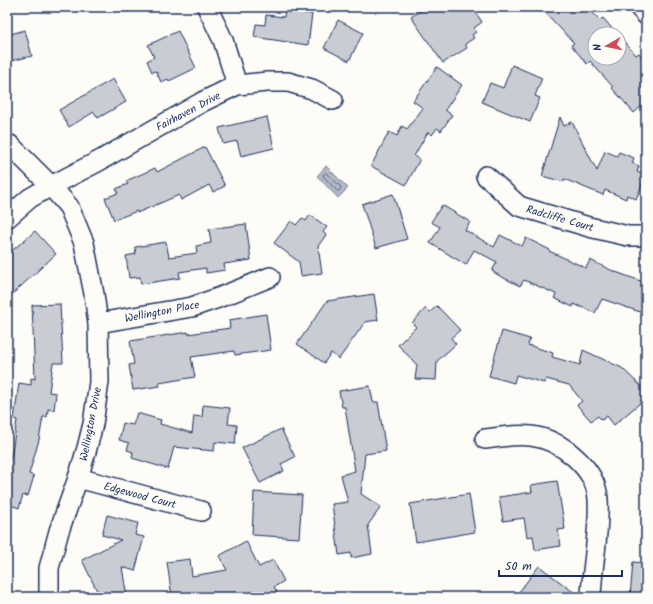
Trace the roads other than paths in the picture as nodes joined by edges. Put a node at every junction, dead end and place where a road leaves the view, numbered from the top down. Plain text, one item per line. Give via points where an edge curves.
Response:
1 (207, 7) edge
2 (639, 7) edge
3 (646, 15) edge
4 (237, 85) junction
5 (333, 100) dead end
6 (10, 145) dead end
7 (486, 176) dead end
8 (51, 186) junction
9 (7, 218) edge
10 (646, 236) edge
11 (270, 277) dead end
12 (98, 323) junction
13 (485, 439) dead end
14 (78, 478) junction
15 (201, 511) dead end
16 (49, 597) edge
17 (591, 597) edge

1 - 4 street via 223,40
2 - 3 street
4 - 5 street, Fairhaven Drive via 288,82 312,89
4 - 8 street, Fairhaven Drive
6 - 8 street
7 - 10 street, Radcliffe Court via 519,206 589,227 628,236
8 - 9 street, Fairhaven Drive via 30,198
8 - 12 street, Wellington Drive via 69,207 84,243
11 - 12 street, Wellington Place via 192,308
12 - 14 street, Wellington Drive via 99,383 93,424
13 - 17 street via 511,435 532,436 552,442 566,450 585,468 598,498
14 - 15 street, Edgewood Court
14 - 16 street, Wellington Drive via 49,568

